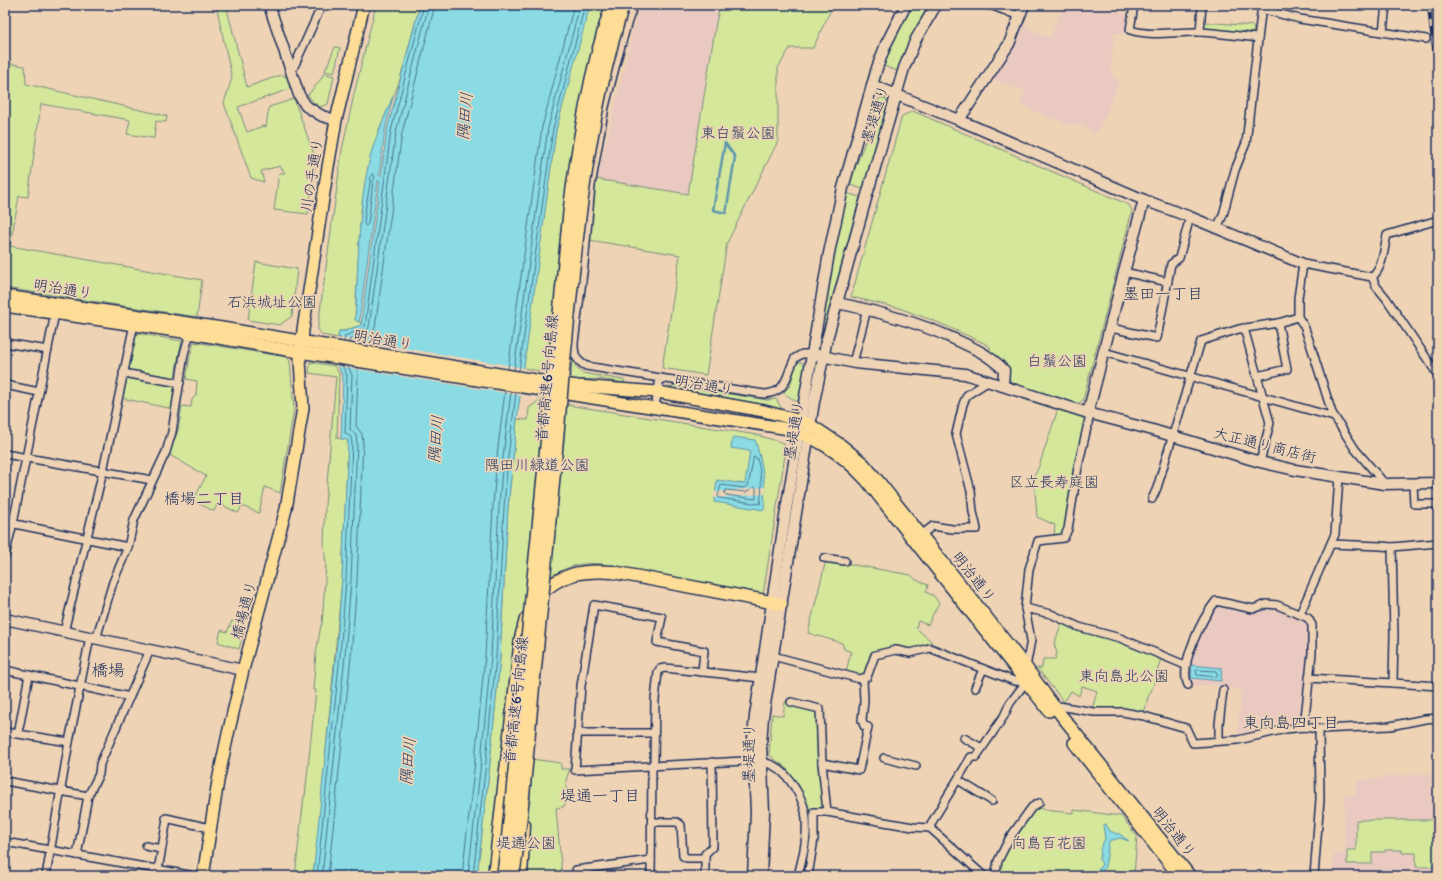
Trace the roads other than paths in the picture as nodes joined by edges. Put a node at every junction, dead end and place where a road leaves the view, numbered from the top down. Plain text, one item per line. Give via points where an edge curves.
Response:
1 (269, 5) edge
2 (322, 5) edge
3 (364, 5) edge
4 (612, 5) edge
5 (623, 5) edge
6 (634, 5) edge
7 (906, 5) edge
8 (936, 5) edge
9 (985, 5) edge
10 (1024, 5) edge
11 (1134, 5) edge
12 (1202, 5) edge
13 (1386, 5) edge
14 (1262, 7) edge
15 (1019, 16) junction
16 (1200, 32) junction
17 (1383, 32) junction
18 (1258, 38) junction
19 (1426, 39) tunnel mouth
20 (292, 71) junction
21 (872, 85) junction
22 (897, 94) junction
23 (336, 120) junction
24 (959, 120) junction
25 (1144, 200) junction
26 (1190, 216) junction
27 (1438, 220) edge
28 (1217, 228) junction
29 (1303, 264) junction
30 (1124, 272) junction
31 (1372, 277) junction
32 (1168, 282) junction
33 (5, 296) edge
34 (837, 303) junction
35 (5, 306) edge
36 (867, 309) junction
37 (55, 313) junction
38 (1298, 317) junction
39 (1278, 323) junction
40 (134, 324) junction
41 (1110, 328) junction
42 (1244, 328) junction
43 (190, 333) junction
44 (5, 343) edge
45 (301, 347) junction
46 (48, 350) junction
47 (1104, 352) junction
48 (811, 354) junction
49 (823, 356) junction
50 (853, 363) junction
51 (123, 373) junction
52 (1438, 375) edge
53 (1190, 376) junction
54 (1257, 376) junction
55 (660, 378) junction
56 (989, 381) junction
57 (180, 383) junction
58 (5, 385) edge
59 (540, 385) junction
60 (1003, 385) junction
61 (39, 392) junction
62 (658, 392) junction
63 (1263, 396) junction
64 (655, 407) junction
65 (1088, 413) junction
66 (1334, 417) junction
67 (806, 423) junction
68 (804, 434) junction
69 (1173, 435) junction
70 (5, 454) edge
71 (27, 458) junction
72 (1260, 462) junction
73 (103, 471) junction
74 (1339, 478) junction
75 (152, 480) junction
76 (1438, 483) edge
77 (1385, 484) junction
78 (1413, 484) junction
79 (1152, 499) dead end
80 (1438, 509) edge
81 (5, 522) edge
82 (14, 523) junction
83 (921, 535) junction
84 (86, 538) junction
85 (1438, 543) edge
86 (1331, 544) junction
87 (128, 546) junction
88 (1392, 547) junction
89 (5, 556) edge
90 (824, 558) dead end
91 (845, 561) dead end
92 (777, 603) junction
93 (1025, 608) junction
94 (1300, 614) junction
95 (5, 619) edge
96 (64, 632) junction
97 (93, 638) junction
98 (150, 650) junction
99 (773, 656) junction
100 (1185, 665) junction
101 (1026, 667) junction
102 (983, 669) junction
103 (5, 670) edge
104 (243, 670) junction
105 (702, 672) junction
106 (29, 675) junction
107 (761, 678) junction
108 (863, 678) junction
109 (1309, 678) junction
110 (1026, 682) junction
111 (1393, 683) junction
112 (1188, 685) dead end
113 (1438, 686) edge
114 (80, 687) junction
115 (975, 688) dead end
116 (1223, 690) dead end
117 (130, 697) junction
118 (791, 702) dead end
119 (1053, 705) junction
120 (1438, 718) edge
121 (1304, 727) junction
122 (1318, 729) junction
123 (5, 732) edge
124 (577, 733) junction
125 (654, 733) junction
126 (18, 734) junction
127 (964, 738) dead end
128 (1219, 741) junction
129 (69, 742) junction
130 (982, 748) junction
131 (884, 758) dead end
132 (758, 761) junction
133 (712, 762) junction
134 (822, 762) junction
135 (652, 766) junction
136 (916, 766) dead end
137 (525, 772) junction
138 (958, 780) junction
139 (5, 781) edge
140 (61, 791) junction
141 (88, 796) junction
142 (992, 801) dead end
143 (1039, 803) dead end
144 (827, 812) junction
145 (652, 822) junction
146 (210, 828) junction
147 (930, 828) junction
148 (5, 842) edge
149 (146, 846) dead end
150 (161, 849) junction
151 (51, 850) junction
152 (78, 854) junction
153 (705, 858) junction
154 (651, 860) junction
155 (576, 870) dead end
156 (158, 873) edge
157 (46, 876) edge
158 (195, 876) edge
159 (203, 876) edge
160 (494, 876) edge
161 (503, 876) edge
162 (513, 876) edge
163 (522, 876) edge
164 (651, 876) edge
165 (705, 876) edge
166 (753, 876) edge
167 (761, 876) edge
168 (798, 876) edge
169 (808, 876) edge
170 (984, 876) edge
171 (996, 876) edge
172 (1179, 876) edge
173 (1190, 876) edge
174 (1314, 876) edge

1 - 20 street
2 - 20 street
3 - 23 main road, 川の手通り
4 - 161 highway, 首都高速6号向島線, bridge via 588,96 570,207 530,631
5 - 137 highway, 首都高速6号向島線, bridge via 596,113 581,208 568,315
6 - 55 street via 605,108 591,186 574,353 578,362 586,366
7 - 21 street, 墨堤通り via 886,44
8 - 22 street, 墨堤通り via 916,39
9 - 15 street
10 - 15 street
11 - 16 street via 1130,30 1157,34
12 - 16 street
13 - 17 street
14 - 17 street via 1300,19
14 - 18 street
15 - 24 street via 1009,44
16 - 18 street
17 - 19 street
18 - 28 street via 1246,143
20 - 23 street via 299,95 306,106 322,116
21 - 22 street
21 - 48 street, 墨堤通り via 836,217
22 - 24 street
22 - 34 street, 墨堤通り
23 - 45 main road, 川の手通り
24 - 25 street
25 - 26 street
25 - 30 street
26 - 28 street
26 - 32 street via 1179,258 1171,264
27 - 31 street via 1387,235 1381,262
28 - 29 street
29 - 31 street
29 - 38 street
30 - 32 street
30 - 41 street
31 - 52 street
32 - 41 street via 1157,338
33 - 45 main road, 明治通り via 222,328
34 - 36 street
34 - 49 street, 墨堤通り
35 - 37 main road, 明治通り
36 - 50 street
36 - 60 street via 912,322 981,351 1004,370
37 - 40 main road, 明治通り
37 - 46 street
38 - 39 street
38 - 66 street via 1304,326
39 - 42 street
39 - 54 street via 1287,369
40 - 43 main road, 明治通り
40 - 51 street
41 - 47 street
42 - 53 street via 1201,341
42 - 54 street
43 - 45 main road, 明治通り
43 - 57 street
44 - 46 street
45 - 59 main road, 明治通り
45 - 104 main road, 橋場通り via 303,408 286,509
46 - 61 street
47 - 53 street
47 - 65 street
48 - 49 street, 大正通り商店街
48 - 55 street via 802,354 795,358 785,384 771,394
48 - 67 street, 墨堤通り
49 - 50 street, 大正通り商店街
49 - 67 street, 墨堤通り
50 - 56 street, 大正通り商店街 via 965,374
51 - 57 street
51 - 73 street
53 - 63 street
53 - 69 street
54 - 63 street
55 - 62 street
56 - 60 street, 大正通り商店街
56 - 83 street via 967,395 956,434 971,491 977,528 952,529 933,526
57 - 75 street via 172,432 166,452
58 - 61 street
59 - 62 main road, 明治通り
59 - 64 main road, 明治通り
60 - 65 street, 大正通り商店街
61 - 71 street
62 - 64 street
62 - 67 main road, 明治通り via 764,411
63 - 66 street
63 - 72 street via 1270,423
64 - 68 main road, 明治通り via 783,428
65 - 69 street, 大正通り商店街
65 - 93 street via 1089,419 1068,529 1064,538 1038,541 1029,569
66 - 77 street via 1355,449
67 - 68 street, 墨堤通り
67 - 83 main road, 明治通り via 841,445 864,464
68 - 92 street, 墨堤通り
68 - 110 main road, 明治通り via 848,461 866,480
69 - 72 street, 大正通り商店街
69 - 79 street
70 - 71 street
71 - 73 street
71 - 82 street
72 - 74 street, 大正通り商店街
73 - 75 street
73 - 84 street
74 - 77 street, 大正通り商店街
74 - 86 street via 1335,534
75 - 87 street via 134,520
76 - 78 street, 大正通り商店街
77 - 78 street, 大正通り商店街
78 - 80 street via 1414,504 1437,504
81 - 82 street
82 - 84 street
82 - 89 street
83 - 101 main road, 明治通り
84 - 87 street
84 - 96 street
85 - 88 street
86 - 88 street
86 - 94 street
87 - 97 street
88 - 111 street
90 - 91 street
92 - 99 street, 墨堤通り
92 - 107 street, 墨堤通り
92 - 160 highway, bridge via 598,571 565,577 536,598 521,638
93 - 100 street via 1051,614 1079,627 1120,638
93 - 101 street via 1031,640
94 - 100 street via 1277,605 1267,604 1253,609 1216,601 1203,621
94 - 109 street via 1308,618 1312,624
95 - 96 street
96 - 97 street
97 - 98 street
97 - 114 street
98 - 104 street
98 - 117 street
99 - 108 street
99 - 132 street, 墨堤通り
100 - 112 street via 1185,679
101 - 119 main road, 明治通り
102 - 108 street via 930,648 910,654 896,650 875,655 868,677
102 - 110 street via 1014,681
102 - 115 street
103 - 106 street
104 - 146 main road, 橋場通り
105 - 107 street
105 - 124 street via 704,651 657,642 662,617 594,605 583,668
105 - 125 street via 660,669 655,700
106 - 114 street
106 - 126 street
107 - 132 street, 墨堤通り via 753,738
108 - 134 street via 862,720 864,726 868,727 859,770
109 - 111 street
109 - 121 street
110 - 130 street
110 - 172 main road, 明治通り
111 - 113 street
114 - 117 street
114 - 129 street
116 - 128 street
117 - 141 street
118 - 134 street via 820,709
119 - 128 street via 1094,712 1123,712 1144,716 1186,728 1193,743
119 - 173 main road, 明治通り
120 - 122 street via 1390,726
121 - 122 street
121 - 128 street
122 - 174 street via 1320,799
123 - 126 street
124 - 125 street
124 - 135 street via 575,770
125 - 135 street
126 - 129 street
127 - 130 street
129 - 140 street
130 - 138 street via 976,757 971,757
131 - 136 street
132 - 133 street
132 - 166 street, 墨堤通り
132 - 167 street, 墨堤通り via 764,812
132 - 168 street via 779,768 794,786 804,811 805,845
133 - 135 street
133 - 153 street via 713,846 705,854
134 - 144 street
135 - 145 street
137 - 162 highway, 首都高速6号向島線, bridge
137 - 163 highway, bridge
138 - 142 street
138 - 147 street
139 - 140 street
140 - 141 street
140 - 151 street
141 - 152 street
143 - 171 street via 1032,807 1009,839 998,861
144 - 147 street
144 - 169 street via 814,812 814,839
145 - 153 street via 677,822 681,825 683,856
145 - 154 street
146 - 150 street via 166,819
146 - 159 main road, 橋場通り
147 - 170 street
148 - 151 street
149 - 150 street
150 - 156 street
151 - 152 street
151 - 157 street
152 - 156 street
153 - 165 street
154 - 155 street
154 - 164 street
156 - 158 street

